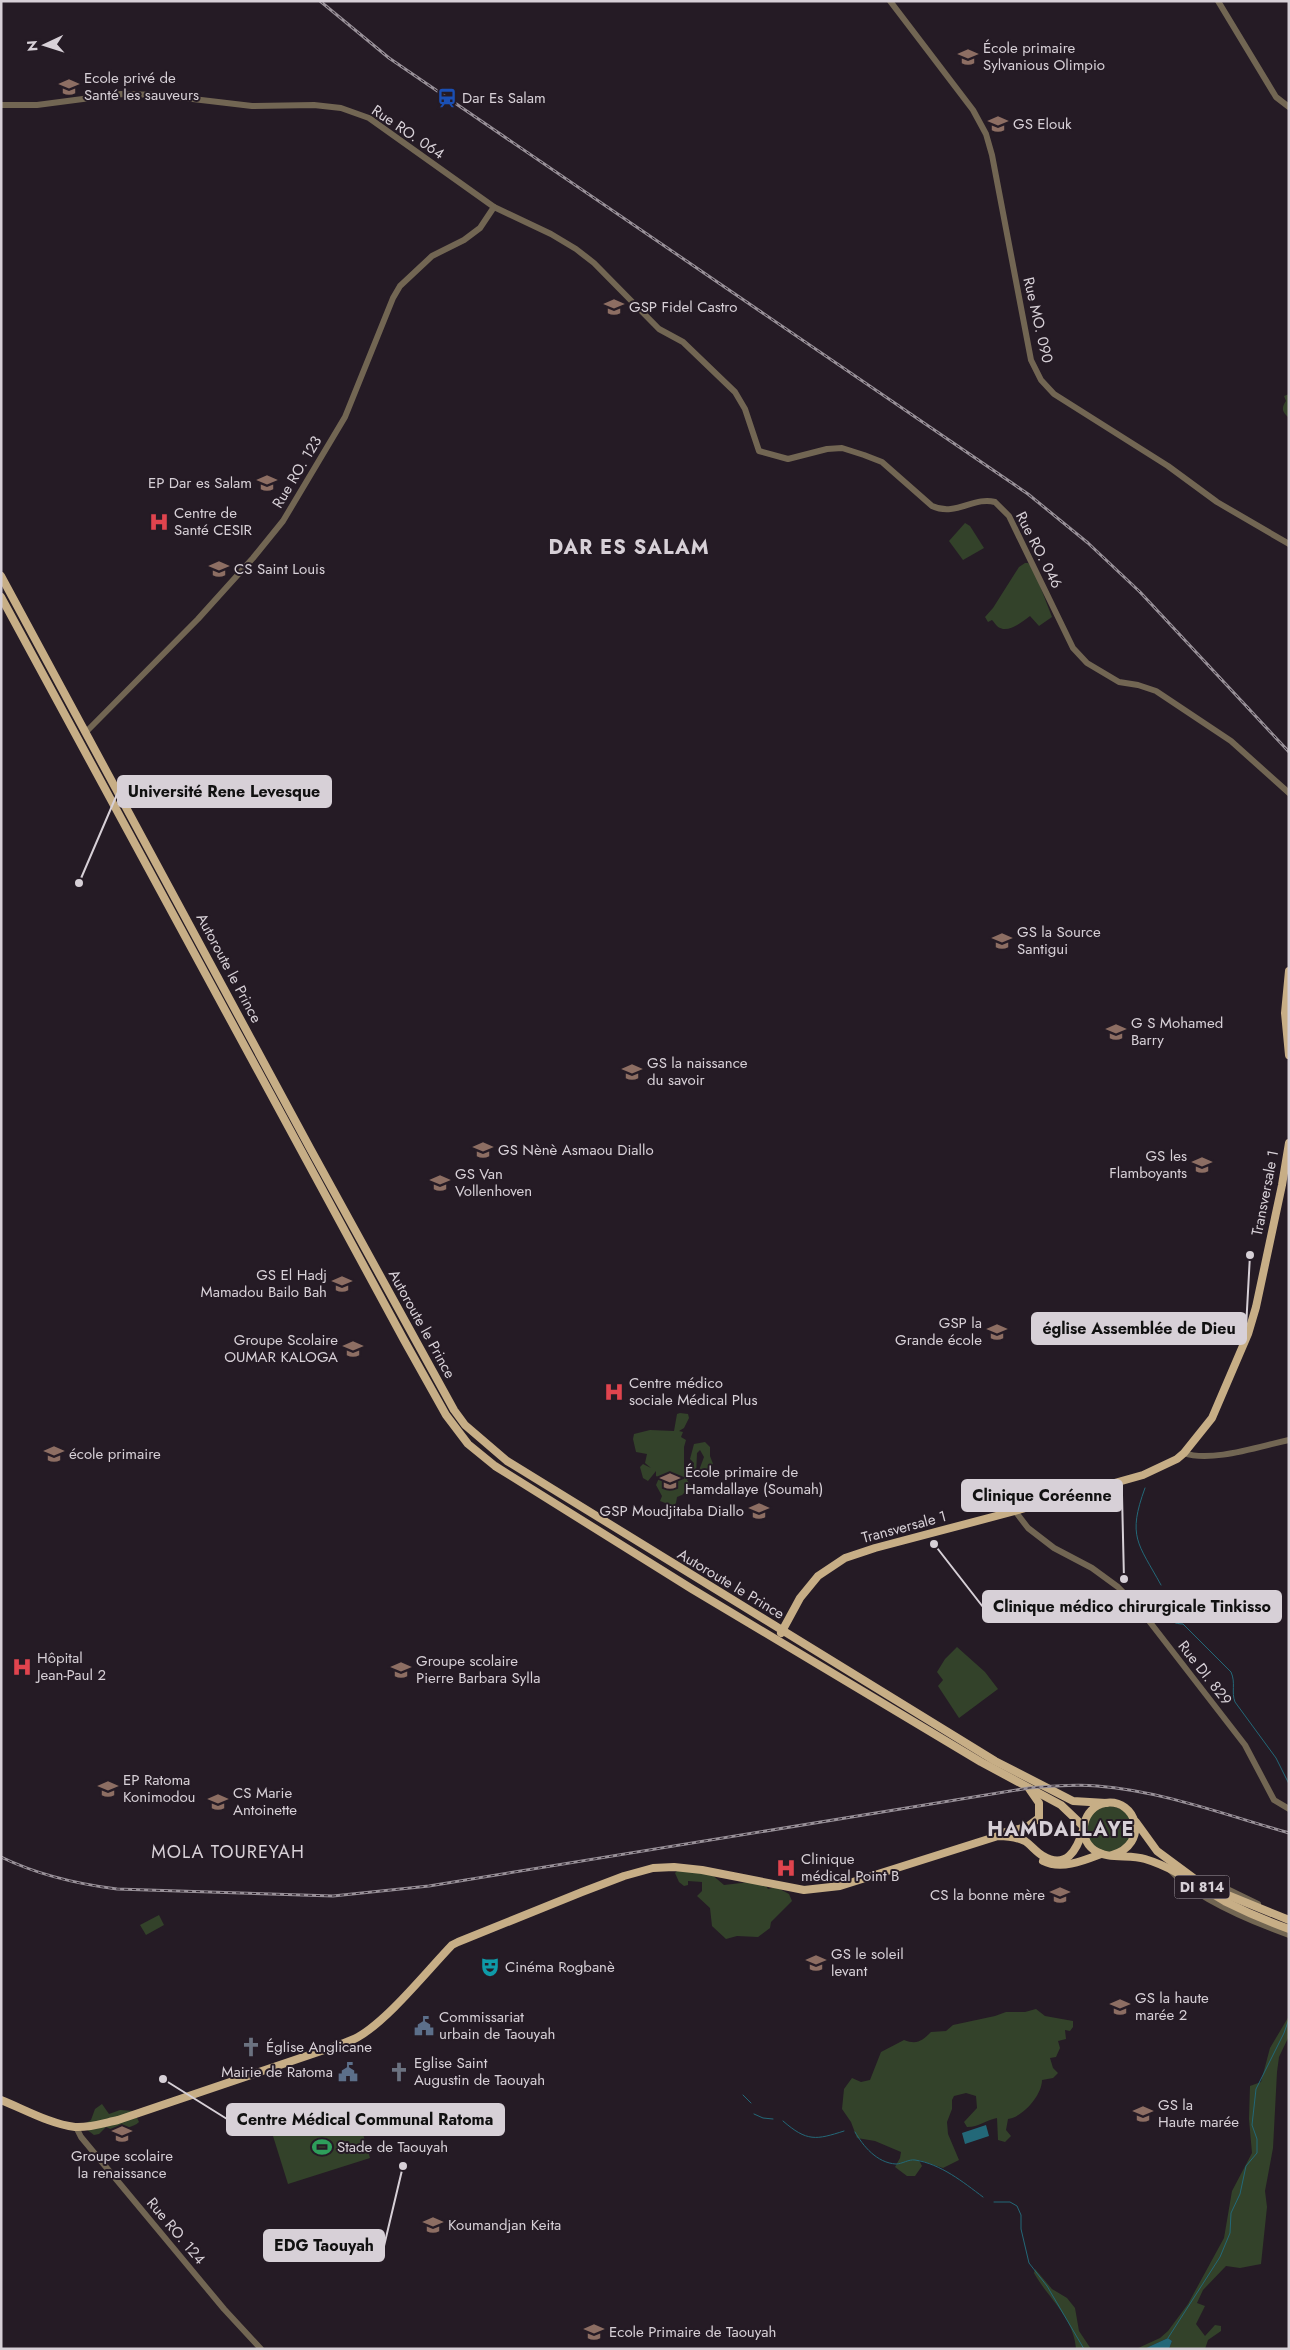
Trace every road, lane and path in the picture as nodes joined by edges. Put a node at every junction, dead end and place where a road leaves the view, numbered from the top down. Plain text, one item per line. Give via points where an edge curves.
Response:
1 (890, 1) edge
2 (1218, 1) edge
3 (1, 104) edge
4 (1289, 108) edge
5 (494, 207) junction
6 (659, 329) joint
7 (1289, 544) edge
8 (1, 576) edge
9 (1, 597) edge
10 (86, 732) junction
11 (1289, 793) edge
12 (1289, 971) edge
13 (1289, 1055) edge
14 (1289, 1143) edge
15 (1289, 1440) edge
16 (1184, 1453) junction
17 (1015, 1511) junction
18 (782, 1631) junction
19 (777, 1639) junction
20 (1029, 1788) junction
21 (1106, 1803) junction
22 (1289, 1809) edge
23 (1134, 1820) junction
24 (1083, 1828) junction
25 (982, 1842) junction
26 (1101, 1854) junction
27 (1112, 1855) junction
28 (1167, 1867) junction
29 (1289, 1918) edge
30 (1289, 1929) edge
31 (1289, 1936) edge
32 (1, 2100) edge
33 (76, 2127) junction
34 (261, 2349) edge

1 - 7 street, Rue MO. 090 via 973,110 986,134 1031,360 1041,380 1077,410 1168,466 1217,502
2 - 4 street via 1276,97
3 - 5 street, Rue RO. 064 via 36,104 121,94 252,106 314,104 341,108 369,118
5 - 6 street, Rue RO. 064 via 576,249
5 - 10 street, Rue RO. 123 via 480,228 432,256 400,286 345,417 283,522 198,619
6 - 11 street, Rue RO. 046 via 683,342 735,392 758,451 788,459 842,448 882,462 939,509 996,502 1009,516 1073,648 1087,663 1119,682 1156,691 1231,741
8 - 10 main road, Autoroute le Prince
9 - 19 main road, Autoroute le Prince via 457,1432 477,1452 513,1478
10 - 18 main road, Autoroute le Prince via 371,1260 465,1425 507,1461
12 - 13 main road via 1285,1013
14 - 16 main road, Transversale 1 via 1248,1334 1212,1418
15 - 16 street via 1220,1454 1195,1457
16 - 17 main road, Transversale 1 via 1143,1475
17 - 18 main road, Transversale 1 via 845,1558 818,1576 800,1598
17 - 22 street, Rue DI. 829 via 1028,1528 1054,1548 1092,1568 1132,1601 1245,1745 1274,1800
18 - 19 main road, Transversale 1
18 - 21 main road, Autoroute le Prince via 995,1761 1056,1794 1073,1801
19 - 20 main road, Autoroute le Prince
20 - 24 main road, Autoroute le Prince via 1062,1806
20 - 25 main road via 1040,1809 1035,1822
21 - 23 main road via 1122,1806
21 - 24 main road via 1090,1811
23 - 27 main road via 1136,1829 1129,1847
23 - 29 main road, DI 814 via 1157,1851 1203,1885
24 - 25 main road via 1075,1852 1059,1860 1044,1857 1025,1842 1012,1837 998,1836
24 - 26 main road via 1091,1847
25 - 26 main road via 1014,1842 1052,1865 1069,1864
25 - 33 main road via 824,1889 804,1890 674,1867 653,1868 624,1876 452,1945 386,2014 357,2037 118,2120
26 - 27 main road
27 - 28 main road, DI 814 via 1134,1856
28 - 30 main road, DI 814 via 1227,1902
28 - 31 street via 1178,1879 1215,1902
32 - 33 main road
33 - 34 street, Rue RO. 124 via 224,2309

